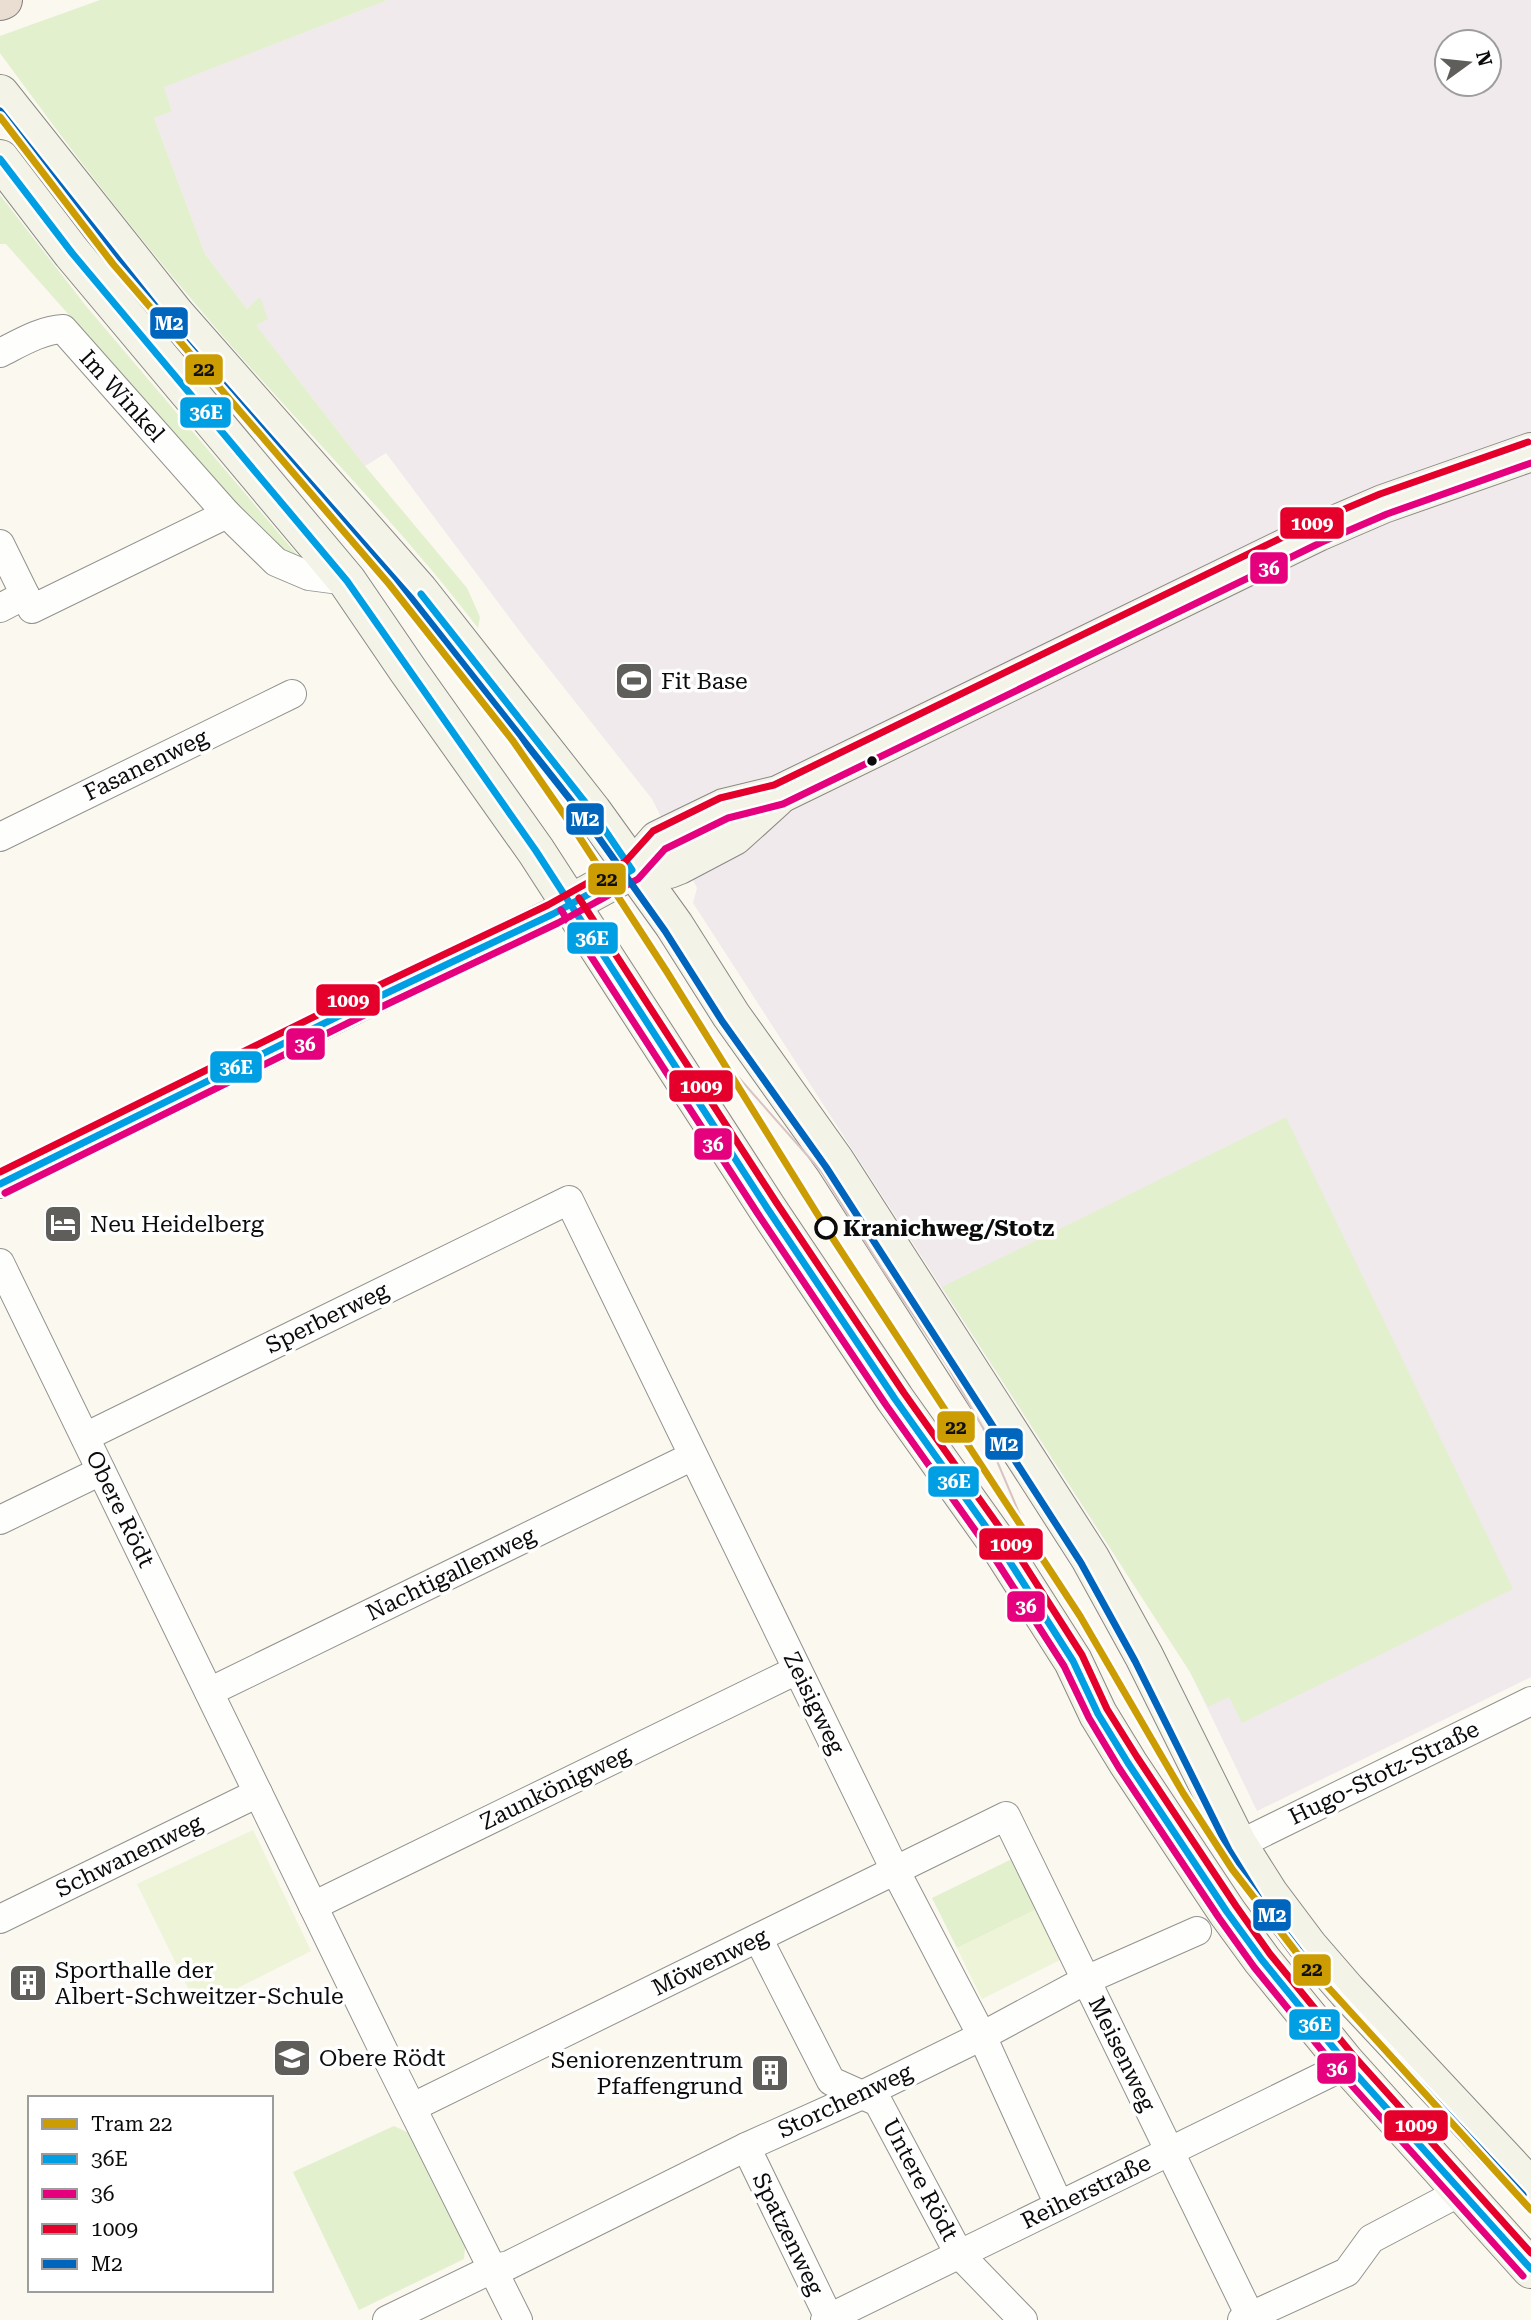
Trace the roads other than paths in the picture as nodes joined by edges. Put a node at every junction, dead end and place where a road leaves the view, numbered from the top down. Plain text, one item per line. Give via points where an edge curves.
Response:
1 (0, 94) edge
2 (0, 159) edge
3 (0, 353) edge
4 (1531, 452) edge
5 (227, 514) junction
6 (0, 544) edge
7 (347, 581) junction
8 (37, 598) junction
9 (0, 608) edge
10 (292, 694) dead end
11 (0, 836) edge
12 (632, 870) junction
13 (570, 904) junction
14 (0, 1184) edge
15 (569, 1200) joint
16 (0, 1263) edge
17 (85, 1437) junction
18 (693, 1456) junction
19 (102, 1471) junction
20 (0, 1520) edge
21 (797, 1670) junction
22 (209, 1692) junction
23 (1531, 1701) edge
24 (258, 1793) junction
25 (1006, 1816) joint
26 (1238, 1845) junction
27 (895, 1870) junction
28 (313, 1906) junction
29 (0, 1920) edge
30 (1197, 1931) dead end
31 (758, 1938) junction
32 (1086, 1980) junction
33 (982, 2036) junction
34 (1345, 2062) junction
35 (862, 2095) junction
36 (413, 2107) junction
37 (746, 2147) junction
38 (1170, 2151) junction
39 (1531, 2188) edge
40 (1460, 2192) junction
41 (1059, 2205) junction
42 (959, 2254) junction
43 (492, 2269) junction
44 (1531, 2269) edge
45 (1246, 2318) edge
46 (828, 2319) edge
47 (387, 2320) edge
48 (518, 2320) edge
49 (1023, 2320) edge

1 - 12 main road via 175,314 419,590 592,810
2 - 7 main road via 80,263
3 - 5 street, Im Winkel via 63,329
4 - 12 main road via 1318,532 778,795 734,836 679,865
5 - 7 street, Im Winkel via 276,562 309,576
5 - 8 street
6 - 8 street
7 - 13 main road
8 - 9 street
10 - 11 street, Fasanenweg
12 - 13 main road
12 - 26 main road via 835,1161 1090,1558
13 - 14 street
13 - 34 main road via 774,1220 1001,1548 1073,1661 1128,1763 1227,1913
15 - 17 street, Sperberweg
15 - 18 street, Zeisigweg
16 - 17 street, Obere Rödt
17 - 19 street, Obere Rödt
18 - 21 street, Zeisigweg
18 - 22 street, Nachtigallenweg
19 - 20 street
19 - 22 street, Obere Rödt
21 - 27 street, Zeisigweg
21 - 28 street, Zaunkönigweg
22 - 24 street, Obere Rödt
23 - 26 street, Hugo-Stotz-Straße
24 - 28 street, Obere Rödt
24 - 29 street, Schwanenweg
25 - 27 street, Möwenweg
25 - 32 street, Meisenweg
26 - 39 main road via 1269,1894 1331,1973
27 - 31 street, Möwenweg
27 - 33 street, Zeisigweg
28 - 36 street, Obere Rödt
30 - 32 street, Storchenweg
31 - 35 street, Untere Rödt via 831,2081
31 - 36 street, Möwenweg
32 - 33 street, Storchenweg
32 - 38 street, Meisenweg
33 - 35 street, Storchenweg
33 - 41 street, Zeisigweg
34 - 38 street, Reiherstraße
34 - 40 main road
35 - 37 street, Storchenweg
35 - 42 street, Untere Rödt via 878,2102
36 - 43 street, Obere Rödt
37 - 43 street, Storchenweg
37 - 46 street, Spatzenweg
38 - 41 street, Reiherstraße
38 - 45 street, Meisenweg
40 - 44 main road
40 - 45 street via 1371,2239 1347,2272
41 - 42 street, Reiherstraße
42 - 46 street, Reiherstraße
42 - 49 street, Untere Rödt
43 - 47 street, Storchenweg
43 - 48 street, Obere Rödt

